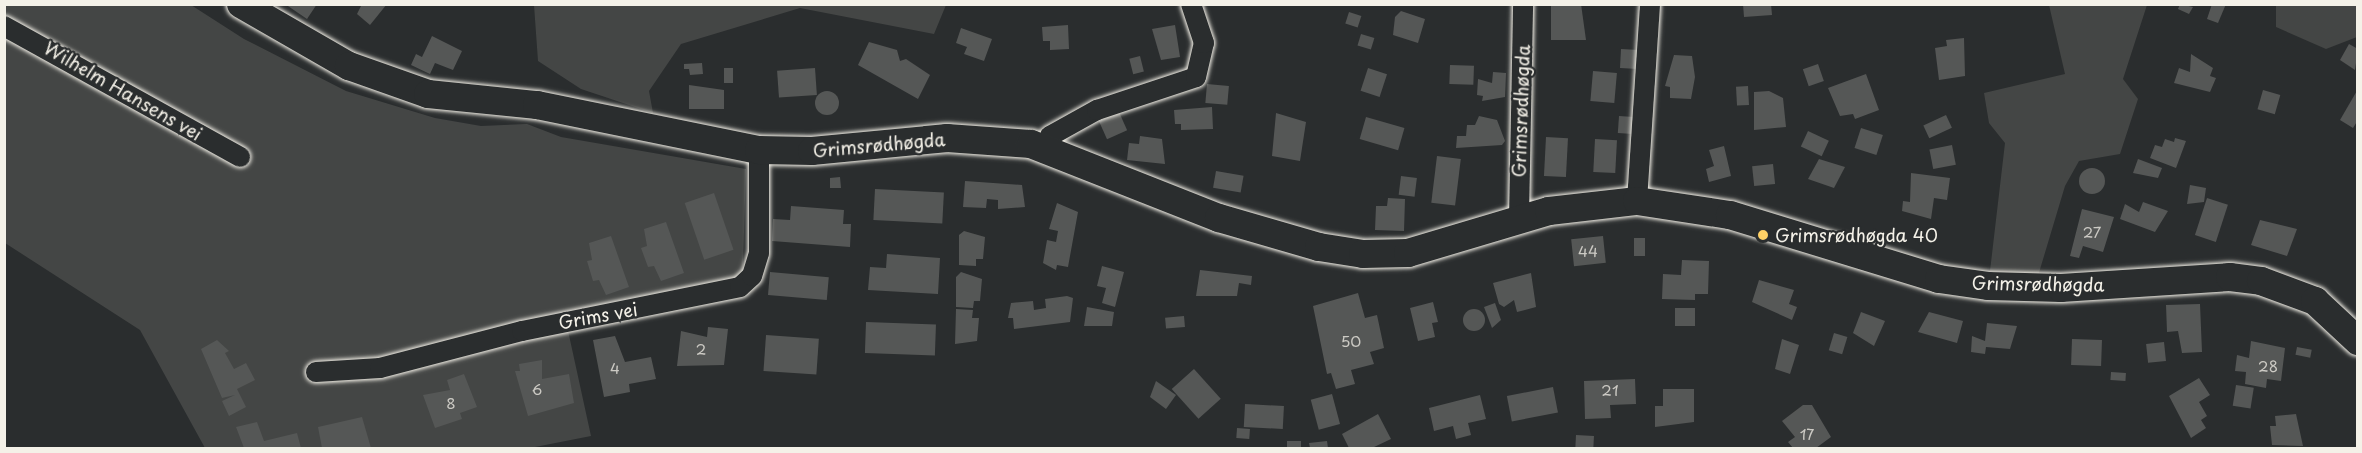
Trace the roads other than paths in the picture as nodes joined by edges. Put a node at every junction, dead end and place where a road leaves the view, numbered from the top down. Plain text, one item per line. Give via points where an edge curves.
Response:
1 (241, 4) edge
2 (1191, 4) edge
3 (1523, 4) edge
4 (1650, 4) edge
5 (4, 26) edge
6 (1047, 148) junction
7 (759, 150) junction
8 (240, 158) dead end
9 (1637, 201) junction
10 (1519, 218) junction
11 (2358, 341) edge
12 (316, 372) dead end

1 - 7 main road, Grimsrødhøgda via 349,66 410,89 537,105
2 - 6 street via 1204,43 1196,77 1097,110 1050,136
3 - 10 street, Grimsrødhøgda
4 - 9 street
5 - 8 street, Wilhelm Hansens vei
6 - 7 main road, Grimsrødhøgda via 947,138 812,151
6 - 10 main road, Grimsrødhøgda via 1230,222 1330,249 1408,253
7 - 12 street, Grims vei via 759,253 752,276 740,287 522,331 380,368
9 - 10 main road, Grimsrødhøgda
9 - 11 main road, Grimsrødhøgda via 1730,215 1939,279 1988,286 2071,288 2230,277 2261,281 2315,301

